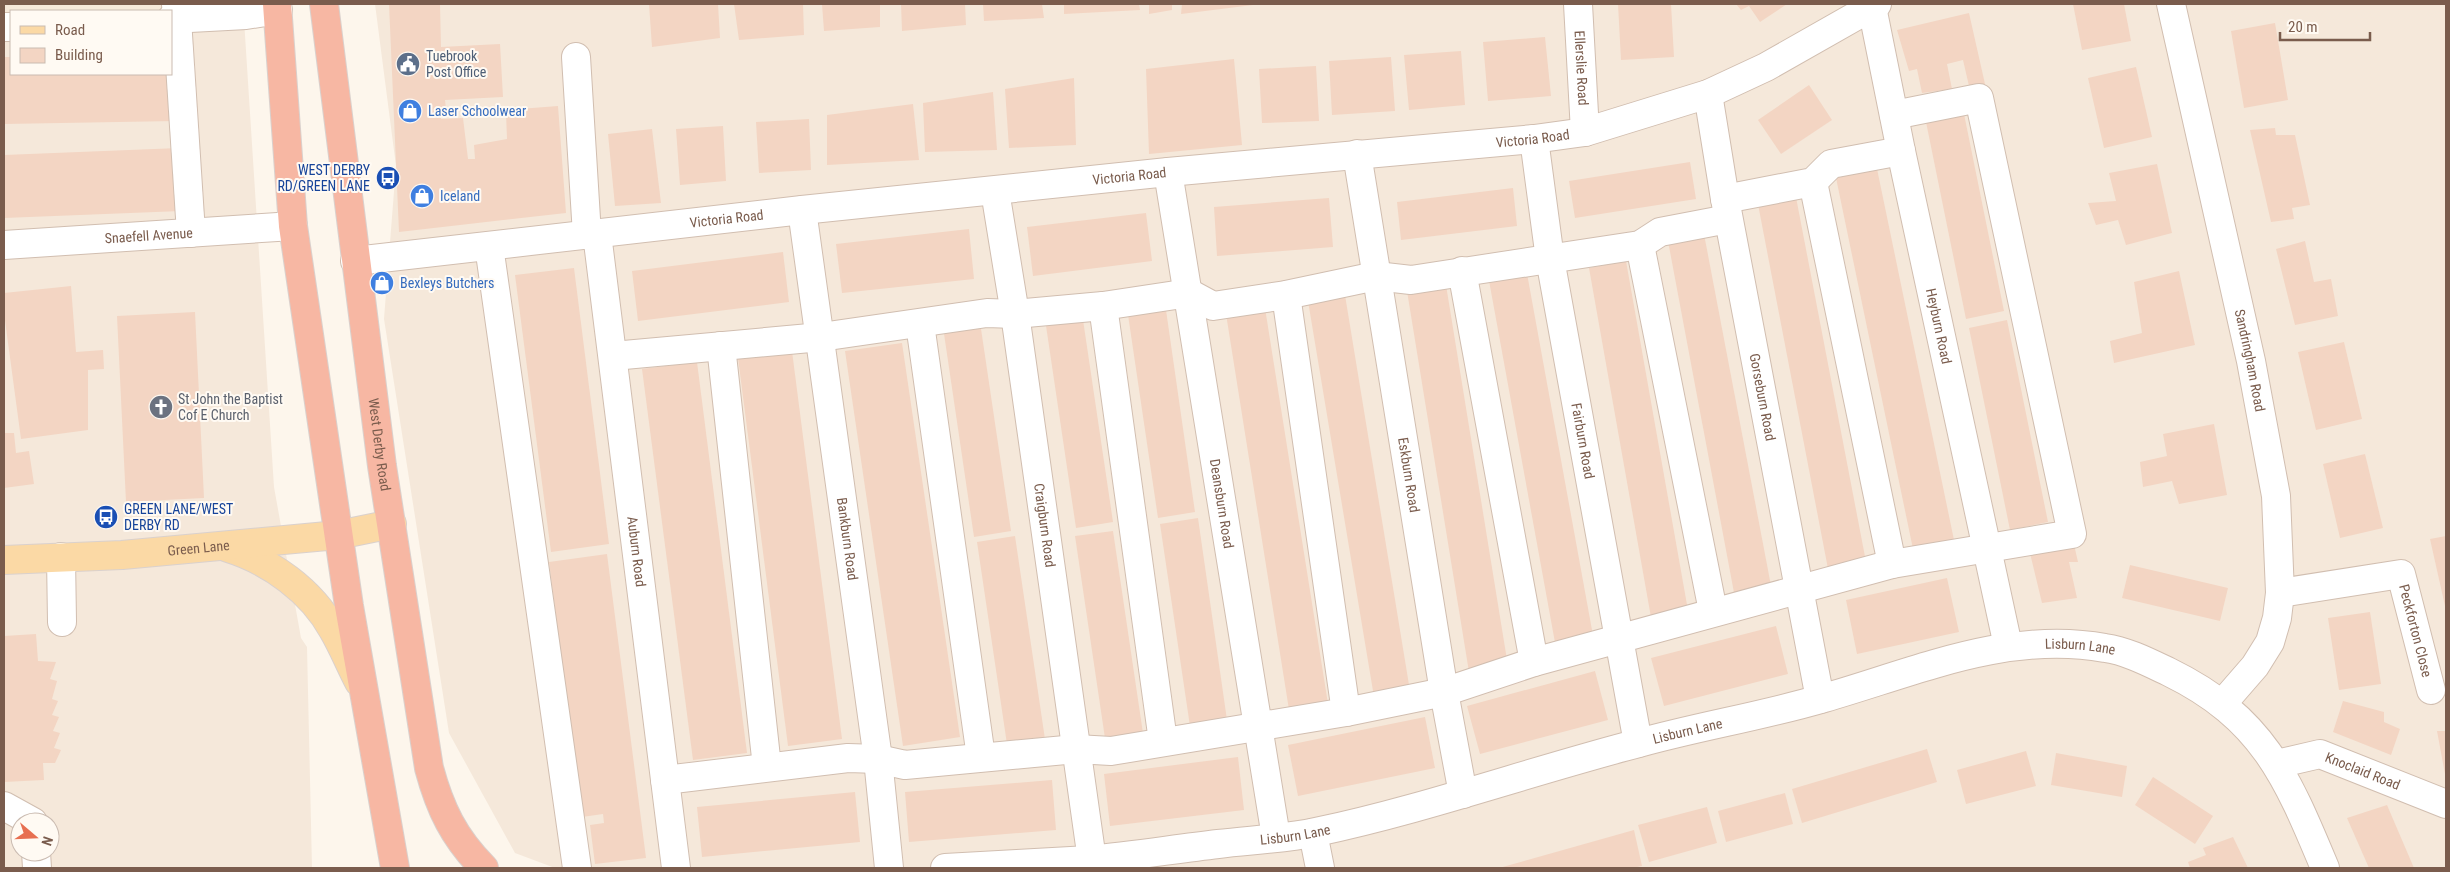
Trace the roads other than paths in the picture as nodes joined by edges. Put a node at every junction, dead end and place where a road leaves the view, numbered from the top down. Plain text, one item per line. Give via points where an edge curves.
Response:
1 (324, 4) edge
2 (1578, 4) edge
3 (2172, 4) edge
4 (1875, 5) edge
5 (277, 7) edge
6 (245, 10) edge
7 (175, 14) edge
8 (576, 57) dead end
9 (1708, 94) junction
10 (1894, 115) junction
11 (1585, 132) junction
12 (1534, 139) junction
13 (1901, 151) junction
14 (1357, 154) junction
15 (1168, 172) junction
16 (1813, 182) junction
17 (995, 191) junction
18 (1727, 208) junction
19 (802, 210) junction
20 (293, 226) junction
21 (191, 233) junction
22 (592, 234) junction
23 (4, 245) edge
24 (1640, 245) junction
25 (489, 246) junction
26 (1550, 259) junction
27 (355, 261) junction
28 (1462, 271) junction
29 (1376, 276) junction
30 (1189, 293) junction
31 (1286, 295) junction
32 (1103, 306) junction
33 (1015, 314) junction
34 (920, 324) junction
35 (821, 337) junction
36 (721, 346) junction
37 (613, 356) junction
38 (392, 524) junction
39 (338, 536) junction
40 (222, 546) junction
41 (1988, 546) junction
42 (61, 557) junction
43 (4, 560) edge
44 (1892, 564) junction
45 (1799, 588) junction
46 (2280, 593) junction
47 (1713, 611) junction
48 (62, 622) dead end
49 (1619, 640) junction
50 (2008, 646) junction
51 (1534, 662) junction
52 (2430, 690) dead end
53 (1444, 692) junction
54 (365, 694) junction
55 (1820, 699) junction
56 (2222, 704) junction
57 (1346, 712) junction
58 (1258, 728) junction
59 (1163, 741) junction
60 (1638, 743) junction
61 (1076, 749) junction
62 (981, 757) junction
63 (878, 759) junction
64 (2277, 764) junction
65 (767, 767) junction
66 (665, 780) junction
67 (1463, 794) junction
68 (2446, 804) edge
69 (1313, 833) junction
70 (1276, 837) junction
71 (1092, 860) junction
72 (395, 868) edge
73 (484, 868) edge
74 (577, 868) edge
75 (676, 868) edge
76 (890, 868) edge
77 (945, 868) edge
78 (1320, 868) edge
79 (2325, 868) edge

1 - 27 highway, West Derby Road
2 - 11 street, Ellerslie Road
3 - 46 street, Sandringham Road via 2251,361 2276,496
4 - 9 street, Victoria Road via 1766,67
4 - 10 street, Heyburn Road
5 - 6 street
5 - 20 highway
6 - 7 street
7 - 21 street
8 - 22 street, Auburn Road
9 - 11 street, Victoria Road
9 - 18 street, Gorseburn Road
10 - 13 street, Heyburn Road
10 - 41 street via 1980,98 2072,534
11 - 12 street, Victoria Road
12 - 14 street, Victoria Road
12 - 26 street, Fairburn Road
13 - 16 street via 1831,164
13 - 41 street, Heyburn Road
14 - 15 street, Victoria Road
14 - 29 street, Eskburn Road
15 - 17 street, Victoria Road
15 - 30 street, Deansburn Road
16 - 18 street
16 - 44 street
17 - 19 street, Victoria Road
17 - 33 street, Craigburn Road
18 - 24 street via 1660,232
18 - 45 street, Gorseburn Road
19 - 22 street, Victoria Road
19 - 35 street, Bankburn Road
20 - 21 street, Snaefell Avenue
20 - 39 highway
21 - 23 street, Snaefell Avenue
22 - 25 street, Victoria Road
22 - 37 street, Auburn Road
24 - 26 street
24 - 47 street
25 - 27 street, Victoria Road
25 - 74 street
26 - 28 street
26 - 49 street, Fairburn Road
27 - 38 highway, West Derby Road
28 - 29 street via 1411,280
28 - 51 street
29 - 31 street
29 - 53 street, Eskburn Road
30 - 31 street via 1213,306
30 - 32 street
30 - 58 street, Deansburn Road
31 - 57 street
32 - 33 street
32 - 59 street
33 - 34 street via 987,313
33 - 61 street, Craigburn Road
34 - 35 street
34 - 62 street
35 - 36 street
35 - 63 street, Bankburn Road
36 - 37 street
36 - 65 street
37 - 66 street, Auburn Road
38 - 39 main road, Green Lane
38 - 73 highway, West Derby Road via 414,679 435,790 452,828 471,856
39 - 40 main road, Green Lane
39 - 54 highway
40 - 42 main road, Green Lane
40 - 54 main road via 260,560 305,595 333,628
41 - 44 street
41 - 50 street, Heyburn Road
42 - 43 main road, Green Lane
42 - 48 street
44 - 45 street
45 - 47 street
45 - 55 street, Gorseburn Road
46 - 52 street, Peckforton Close via 2401,574
46 - 56 street, Sandringham Road via 2278,618 2270,642 2255,666
47 - 49 street
49 - 51 street
49 - 60 street, Fairburn Road
50 - 55 street, Lisburn Lane via 1942,662
50 - 56 street, Lisburn Lane via 2063,642 2110,648 2187,681
51 - 53 street
53 - 57 street
53 - 67 street, Eskburn Road
54 - 72 highway
55 - 60 street, Lisburn Lane
56 - 64 street, Lisburn Lane via 2249,727
57 - 58 street
58 - 59 street
58 - 70 street, Deansburn Road
59 - 61 street via 1111,751
60 - 67 street, Lisburn Lane
61 - 62 street
61 - 71 street, Craigburn Road
62 - 63 street via 905,765
63 - 65 street via 848,758
63 - 76 street, Bankburn Road
64 - 68 street, Knoclaid Road via 2320,754
64 - 79 street, Lisburn Lane
65 - 66 street
66 - 75 street, Auburn Road
67 - 69 street, Lisburn Lane
69 - 70 street, Lisburn Lane
69 - 78 street
70 - 71 street, Lisburn Lane
71 - 77 street, Lisburn Lane

